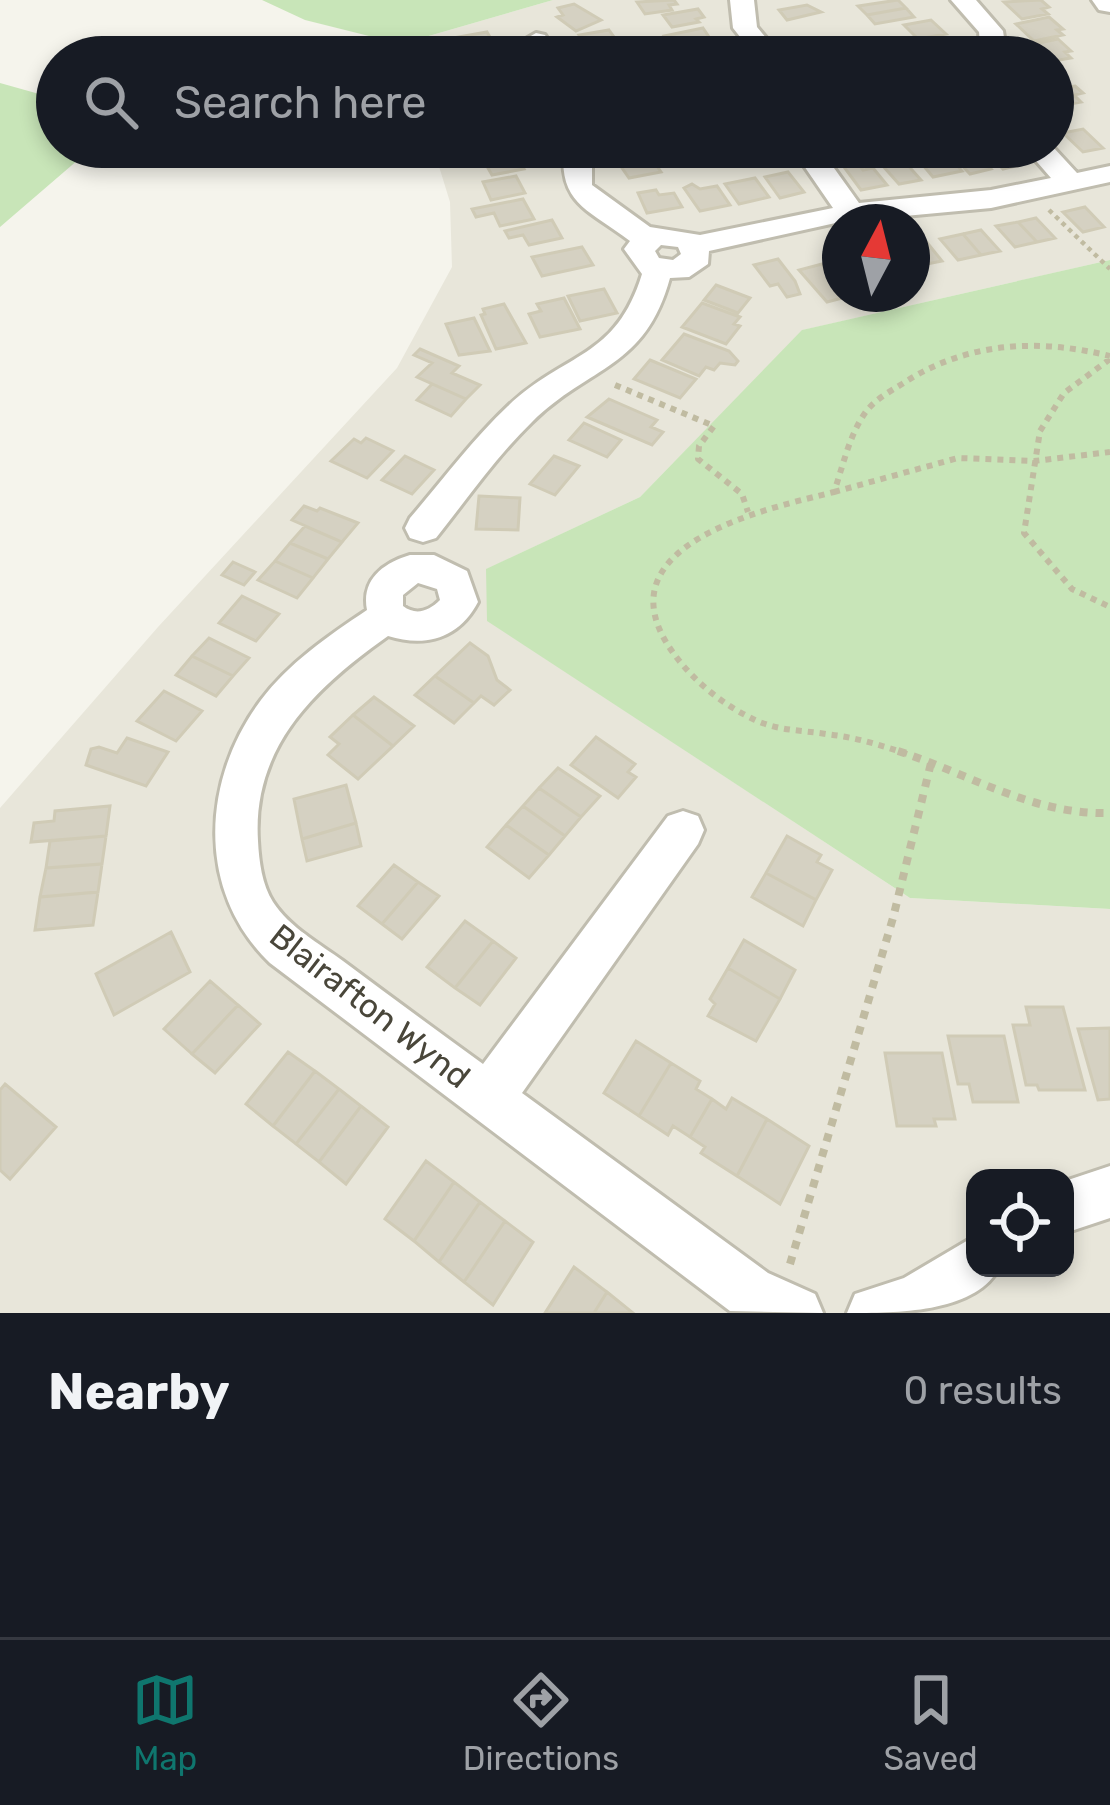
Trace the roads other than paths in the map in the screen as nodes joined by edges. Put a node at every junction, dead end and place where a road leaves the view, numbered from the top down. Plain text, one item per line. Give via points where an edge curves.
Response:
1 (742, 0) edge
2 (963, 0) edge
3 (752, 36) edge
4 (992, 36) edge
5 (576, 168) edge
6 (820, 168) edge
7 (1057, 168) edge
8 (1110, 174) edge
9 (1071, 183) junction
10 (845, 204) edge
11 (924, 204) edge
12 (822, 219) edge
13 (653, 254) junction
14 (423, 528) dead end
15 (387, 616) dead end
16 (683, 830) dead end
17 (489, 1097) junction
18 (1110, 1192) edge
19 (1074, 1204) edge
20 (966, 1268) edge
21 (787, 1310) edge
22 (874, 1313) edge

1 - 3 street
2 - 4 street
5 - 13 street via 583,191
6 - 10 street
7 - 9 street
8 - 9 street
9 - 11 street
12 - 13 street via 695,244 673,234
13 - 14 street via 635,328 614,354 520,414
15 - 17 street, Blairafton Wynd via 302,682 257,741 239,795 242,879 256,916 286,947
16 - 17 street, Blairafton Wynd
17 - 21 street, Blairafton Wynd
18 - 19 street
20 - 22 street via 916,1301

